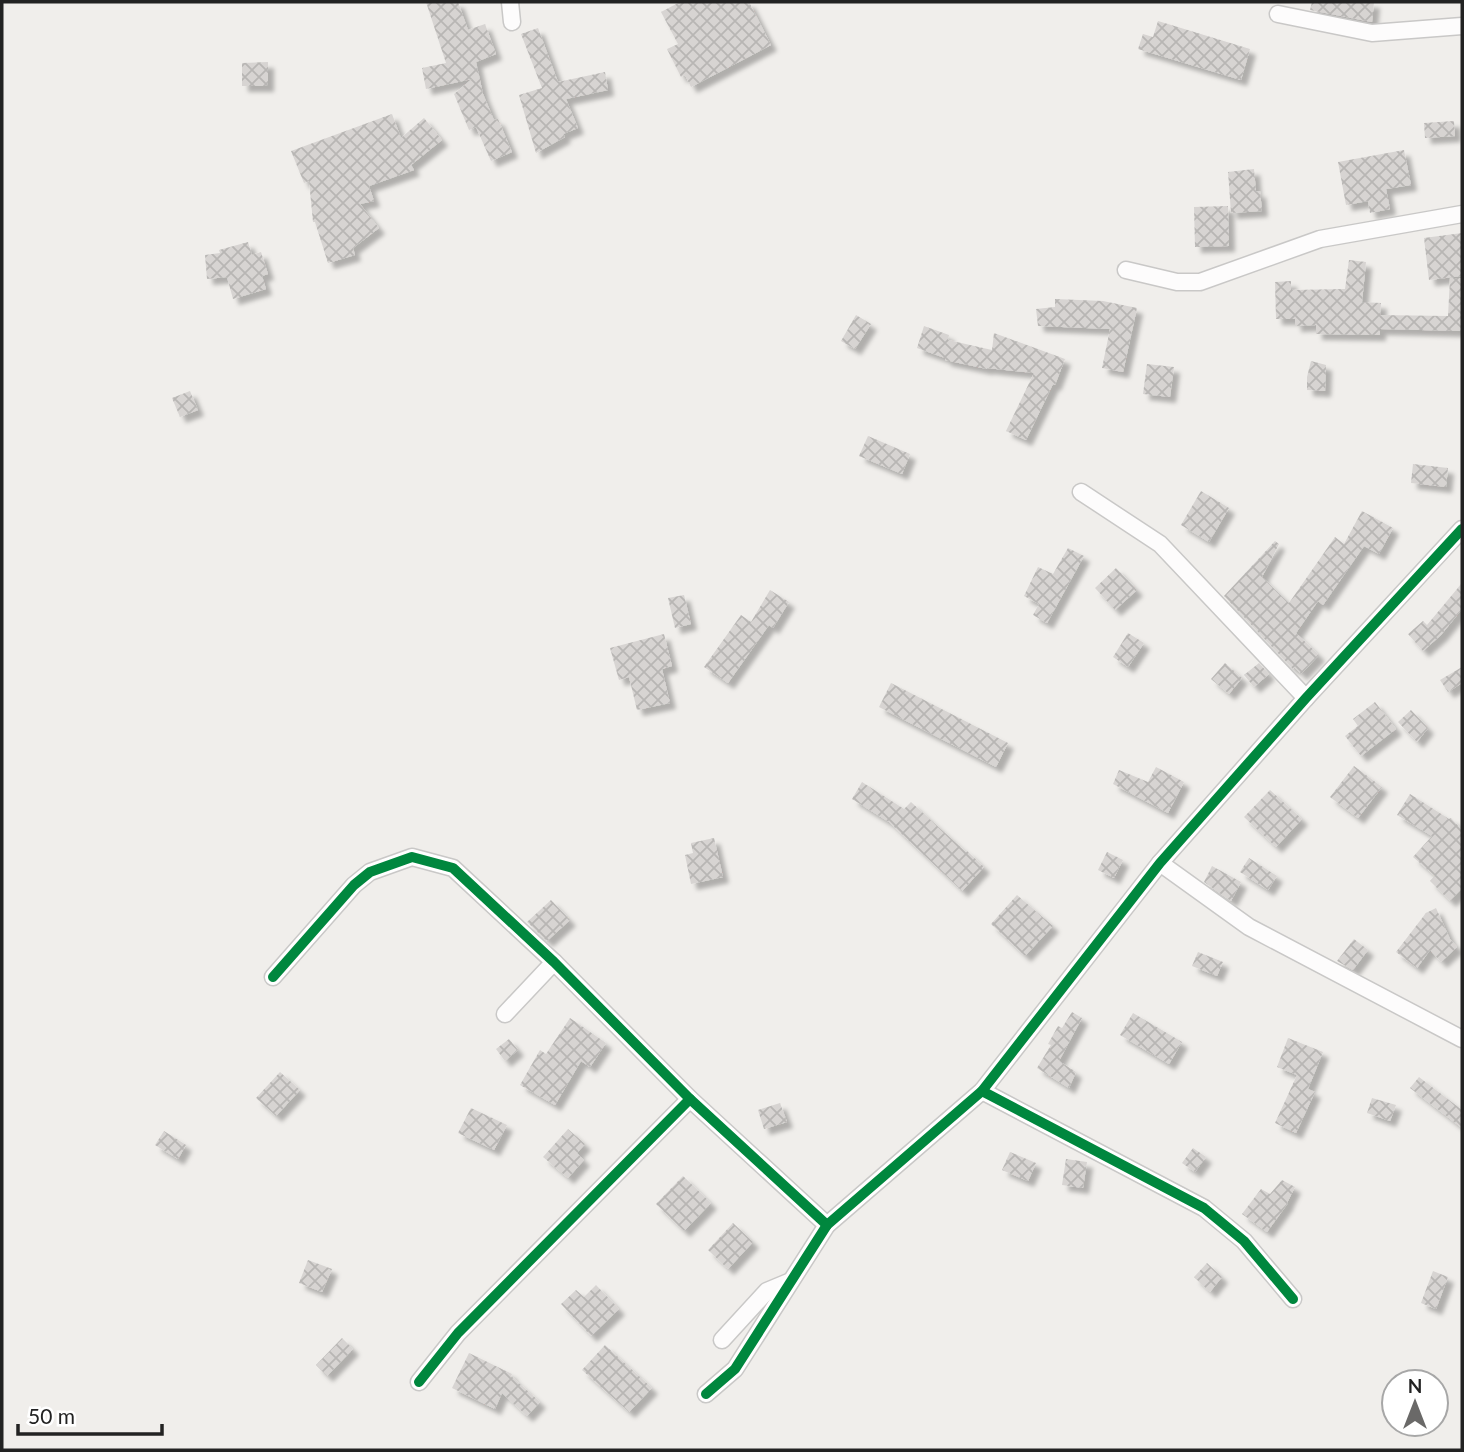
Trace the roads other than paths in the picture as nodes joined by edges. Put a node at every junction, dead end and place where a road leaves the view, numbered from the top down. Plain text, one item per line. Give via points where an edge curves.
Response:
1 (510, 2) edge
2 (1278, 14) dead end
3 (512, 22) dead end
4 (1462, 26) edge
5 (1462, 214) edge
6 (1126, 270) dead end
7 (1082, 492) dead end
8 (1460, 536) edge
9 (1306, 698) junction
10 (1160, 863) junction
11 (554, 962) junction
12 (273, 977) dead end
13 (505, 1014) dead end
14 (1462, 1039) edge
15 (982, 1091) junction
16 (690, 1099) junction
17 (827, 1225) junction
18 (791, 1280) junction
19 (1293, 1299) dead end
20 (722, 1340) dead end
21 (419, 1382) dead end
22 (706, 1394) dead end

1 - 3 street
2 - 4 street via 1372,33
5 - 6 street via 1320,239 1199,282 1177,282
7 - 9 street via 1160,544
8 - 9 street
9 - 10 street
10 - 14 street via 1249,928
10 - 15 street
11 - 12 street via 453,868 412,857 370,872
11 - 13 street
11 - 16 street
15 - 17 street
15 - 19 street via 1204,1208 1244,1241
16 - 17 street
16 - 21 street via 458,1333
17 - 18 street
18 - 20 street via 767,1291
18 - 22 street via 735,1369

